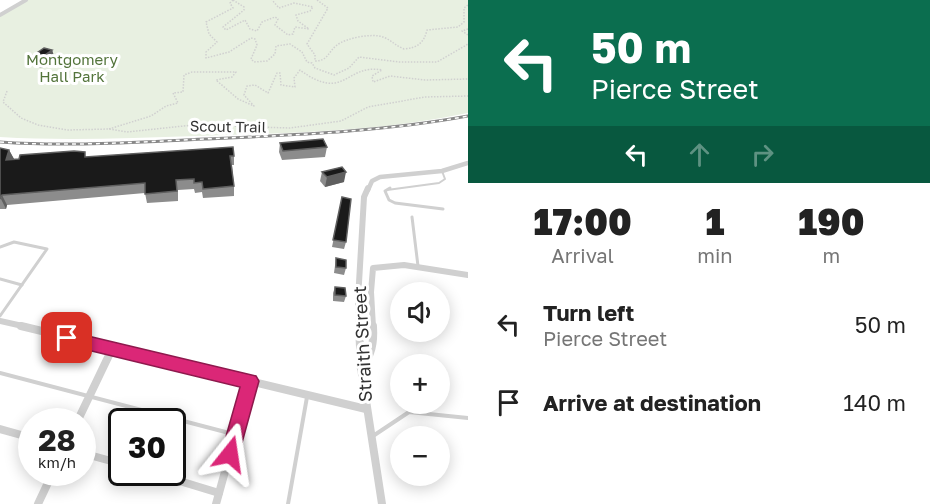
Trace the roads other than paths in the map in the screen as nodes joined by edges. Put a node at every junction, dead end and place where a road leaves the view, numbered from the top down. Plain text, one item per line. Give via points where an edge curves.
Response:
1 (26, 0) edge
2 (0, 15) edge
3 (468, 163) edge
4 (442, 171) junction
5 (443, 208) dead end
6 (412, 217) dead end
7 (0, 247) edge
8 (418, 268) junction
9 (468, 275) edge
10 (0, 279) edge
11 (22, 285) junction
12 (0, 316) edge
13 (0, 321) edge
14 (112, 349) junction
15 (361, 368) junction
16 (0, 373) edge
17 (250, 381) junction
18 (308, 395) junction
19 (89, 396) junction
20 (83, 408) edge
21 (366, 409) junction
22 (468, 418) edge
23 (0, 429) edge
24 (18, 434) edge
25 (236, 435) junction
26 (372, 436) junction
27 (186, 483) edge
28 (46, 486) edge
29 (219, 493) junction
30 (38, 504) edge
31 (216, 504) edge
32 (288, 504) edge
33 (382, 504) edge

1 - 2 street
3 - 4 street
4 - 5 lane via 445,179 440,183 384,191 388,200 395,203
4 - 15 street, Straith Street via 375,179 364,197 359,253
6 - 8 lane
7 - 11 lane via 14,242 47,249
8 - 9 street
8 - 15 street via 386,264 373,268 372,346 367,364
10 - 11 lane
11 - 12 lane
13 - 14 street
14 - 17 street
14 - 19 street
15 - 21 street, Straith Street
16 - 19 lane
17 - 18 street
17 - 25 street
18 - 21 street
18 - 32 lane
19 - 20 street
19 - 25 lane
21 - 26 street, Straith Street
22 - 26 lane via 409,412 381,434
23 - 24 street
25 - 29 street
26 - 33 street, Straith Street
27 - 29 street
28 - 30 street
29 - 31 street

